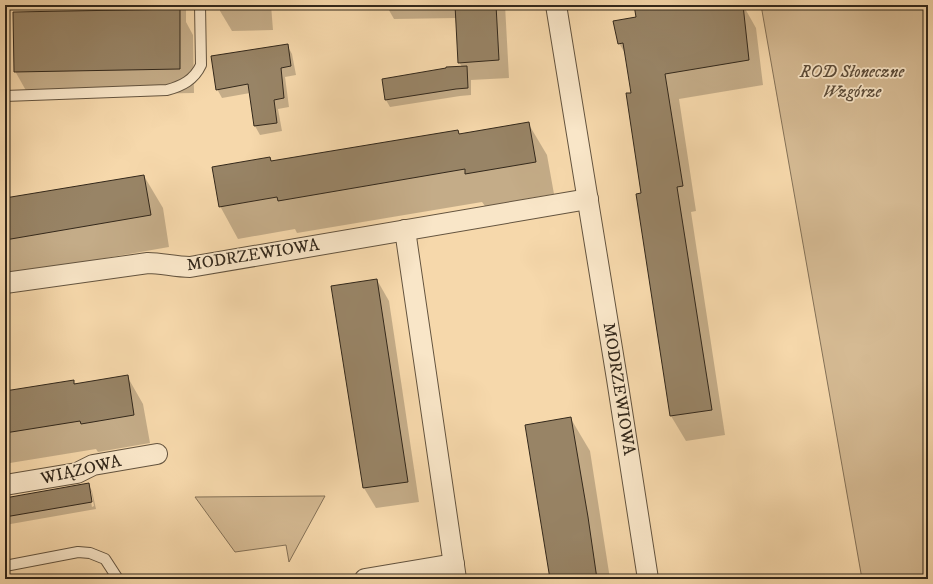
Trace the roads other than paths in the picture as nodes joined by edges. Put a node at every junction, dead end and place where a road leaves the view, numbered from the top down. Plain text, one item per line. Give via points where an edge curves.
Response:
1 (200, 5) edge
2 (556, 5) edge
3 (5, 96) edge
4 (588, 199) junction
5 (405, 230) junction
6 (5, 283) edge
7 (157, 454) dead end
8 (5, 485) edge
9 (5, 566) edge
10 (455, 571) edge
11 (118, 579) edge
12 (365, 579) edge
13 (648, 579) edge

1 - 3 lane via 201,65 193,78 179,86 167,90
2 - 4 street, MODRZEWIOWA
4 - 5 street, MODRZEWIOWA
4 - 13 street, MODRZEWIOWA
5 - 6 street, MODRZEWIOWA via 190,267 148,263
5 - 10 street
7 - 8 street, WIĄZOWA via 93,465 77,473
9 - 11 lane via 78,552 90,553 105,559
10 - 12 street

